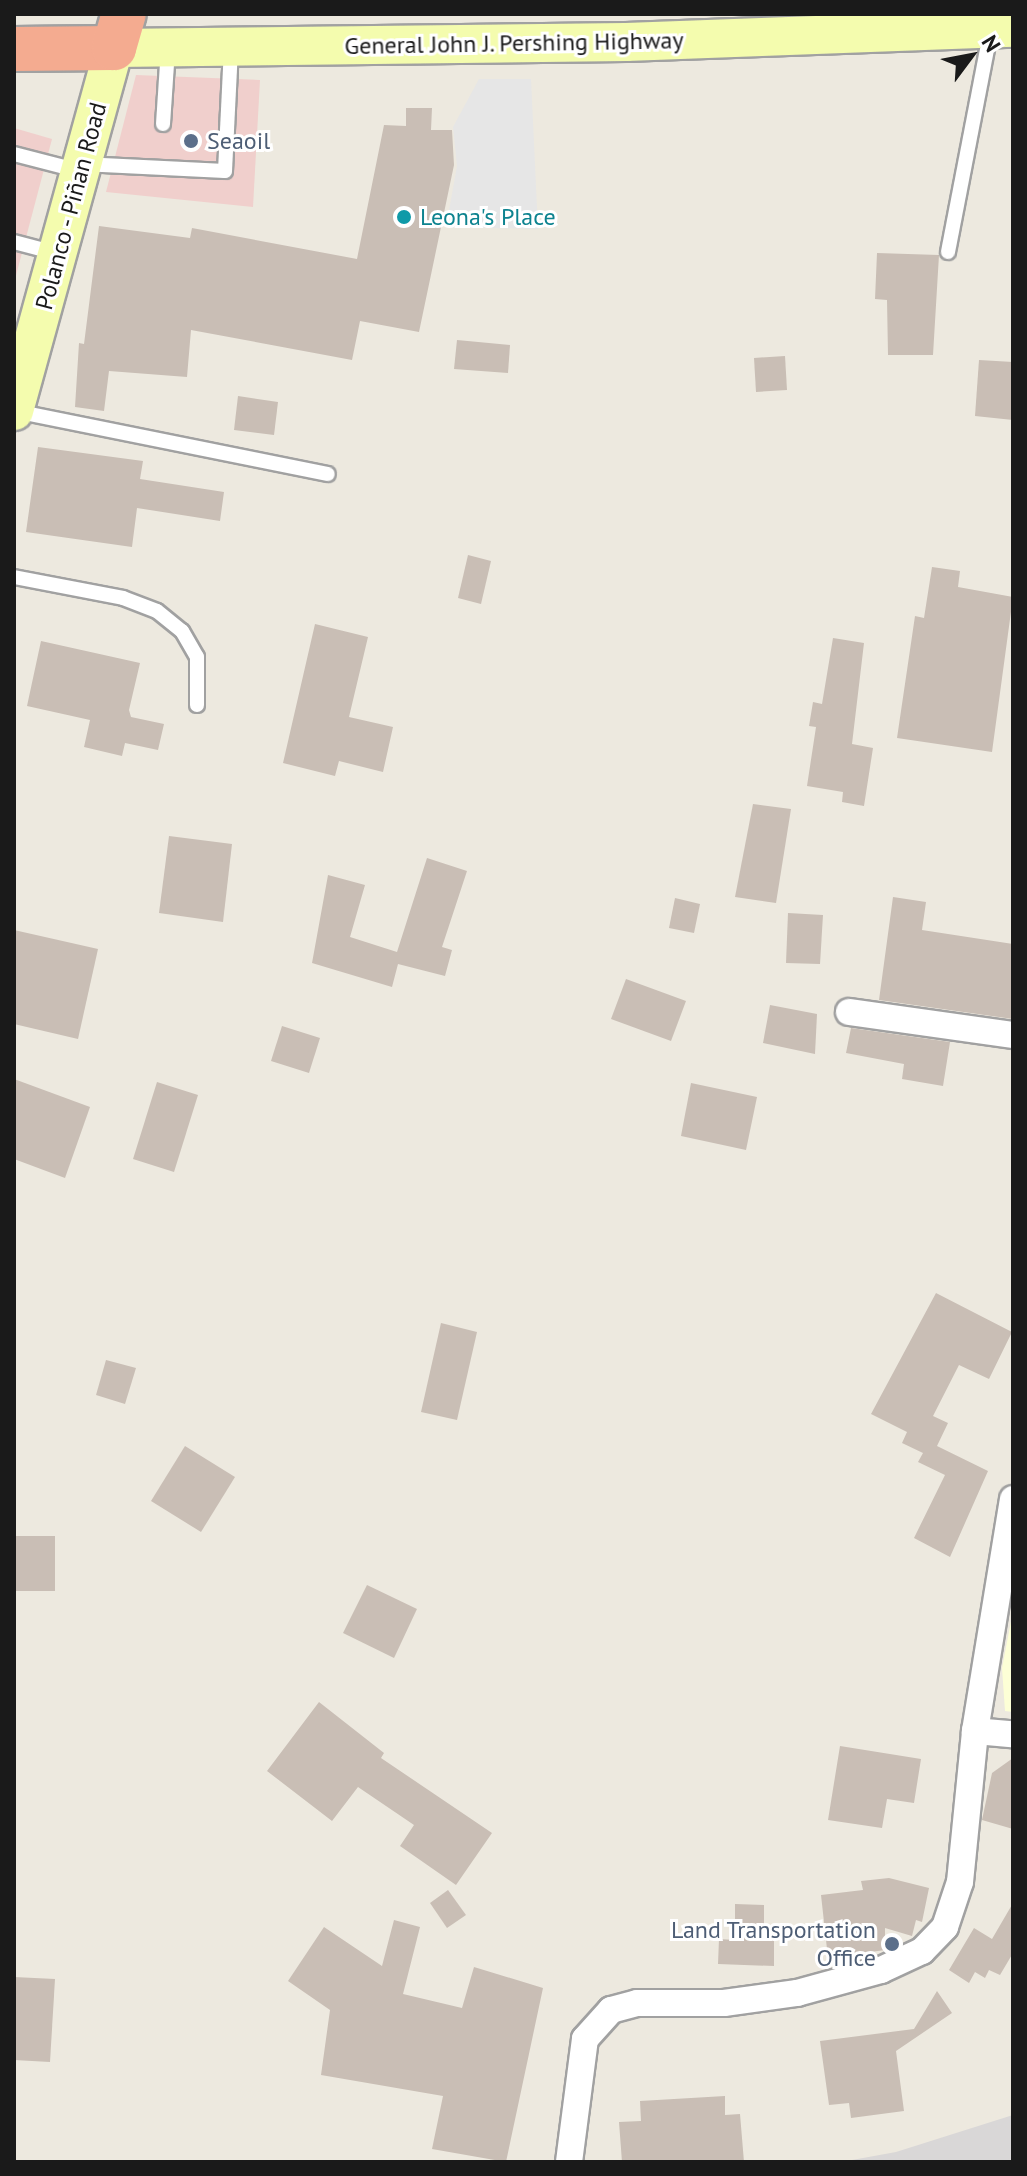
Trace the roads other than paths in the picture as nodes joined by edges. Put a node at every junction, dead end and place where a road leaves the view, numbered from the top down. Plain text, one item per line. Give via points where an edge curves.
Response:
1 (985, 25) edge
2 (119, 31) edge
3 (168, 47) junction
4 (231, 47) junction
5 (14, 49) edge
6 (163, 124) dead end
7 (14, 154) edge
8 (81, 168) junction
9 (14, 242) edge
10 (948, 252) dead end
11 (57, 254) junction
12 (14, 411) edge
13 (328, 474) dead end
14 (14, 577) edge
15 (197, 705) dead end
16 (849, 1012) dead end
17 (1013, 1035) edge
18 (1013, 1499) edge
19 (975, 1731) junction
20 (1013, 1734) edge
21 (569, 2162) edge

1 - 4 main road, General John J. Pershing Highway via 626,42
1 - 10 lane
2 - 3 main road, General John J. Pershing Highway
2 - 5 highway, General John J. Pershing Highway
2 - 8 main road, Polanco - Piñan Road
3 - 4 main road, General John J. Pershing Highway
3 - 6 lane
4 - 8 lane via 225,171 160,162
7 - 8 lane
8 - 11 main road, Polanco - Piñan Road
9 - 11 lane
11 - 12 main road, Polanco - Piñan Road
12 - 13 lane
14 - 15 lane via 123,598 157,611 182,631 197,657
16 - 17 street
18 - 19 street
19 - 20 street
19 - 21 street via 960,1882 945,1927 922,1951 881,1970 797,1993 724,2003 637,2003 611,2010 585,2039

